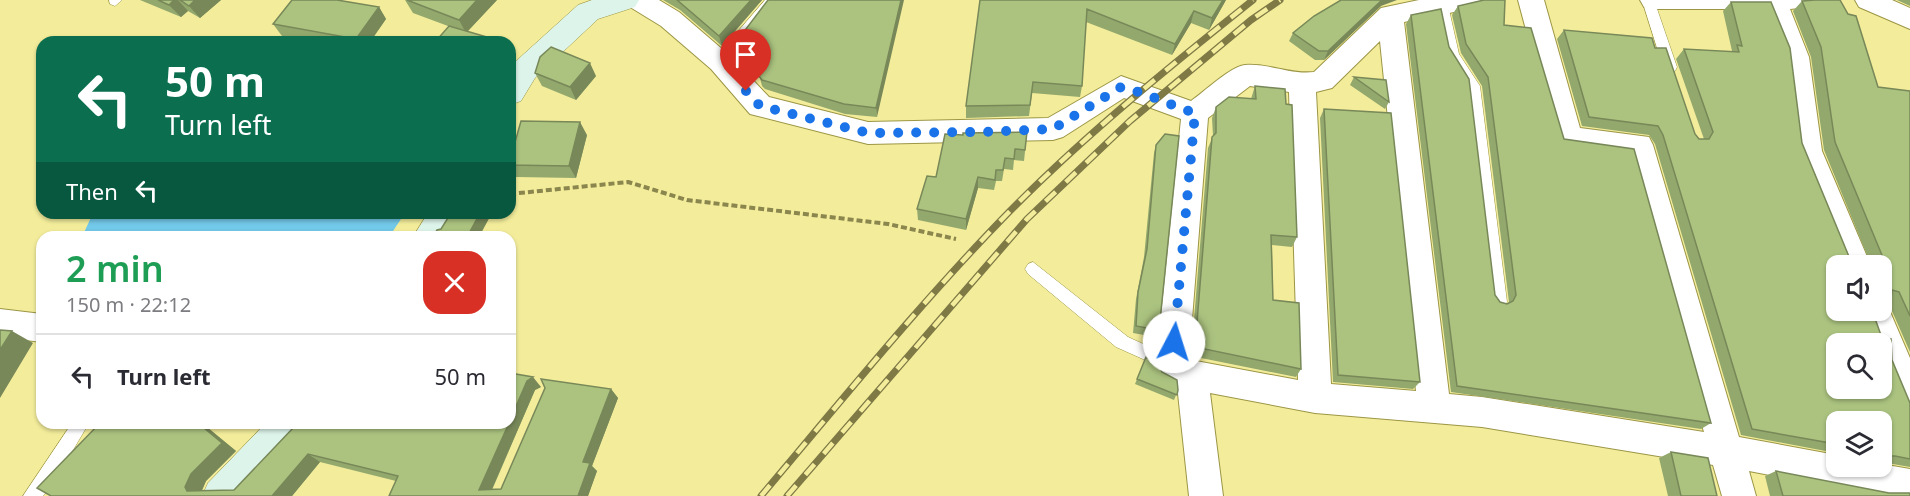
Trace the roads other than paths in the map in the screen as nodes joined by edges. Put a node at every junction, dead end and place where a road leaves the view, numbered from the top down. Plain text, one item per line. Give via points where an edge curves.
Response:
1 (625, 0) edge
2 (639, 0) edge
3 (772, 0) edge
4 (1469, 0) edge
5 (1531, 0) edge
6 (1648, 0) edge
7 (1653, 0) edge
8 (1868, 0) edge
9 (1786, 1) edge
10 (1442, 5) junction
11 (1390, 15) junction
12 (1910, 19) edge
13 (720, 62) junction
14 (1673, 76) edge
15 (516, 84) edge
16 (1302, 84) junction
17 (1195, 113) junction
18 (1851, 255) edge
19 (1033, 269) dead end
20 (1499, 302) edge
21 (1879, 321) edge
22 (0, 323) edge
23 (36, 327) edge
24 (1182, 370) junction
25 (1910, 397) edge
26 (1315, 398) junction
27 (1434, 408) junction
28 (77, 429) edge
29 (285, 429) edge
30 (1727, 451) junction
31 (1910, 486) edge
32 (1863, 487) edge
33 (32, 496) edge
34 (221, 496) edge
35 (1206, 496) edge
36 (1739, 496) edge

1 - 15 street via 588,12 525,70
2 - 13 street via 670,19
3 - 13 lane
4 - 10 street
5 - 30 street via 1569,138 1639,145
6 - 14 lane
7 - 9 street
8 - 12 street
9 - 18 street via 1808,151
10 - 11 street
10 - 20 lane via 1453,55 1473,86
11 - 16 street via 1322,81
11 - 27 street
13 - 17 street via 760,106 868,133 1053,129 1121,87
16 - 17 street via 1245,75
16 - 26 street
17 - 24 street
19 - 24 lane via 1122,342
21 - 25 street
22 - 23 street
24 - 26 street
24 - 35 street
26 - 27 street
27 - 30 street via 1482,411
28 - 33 lane
29 - 34 street
30 - 32 street
30 - 36 street
31 - 32 street

